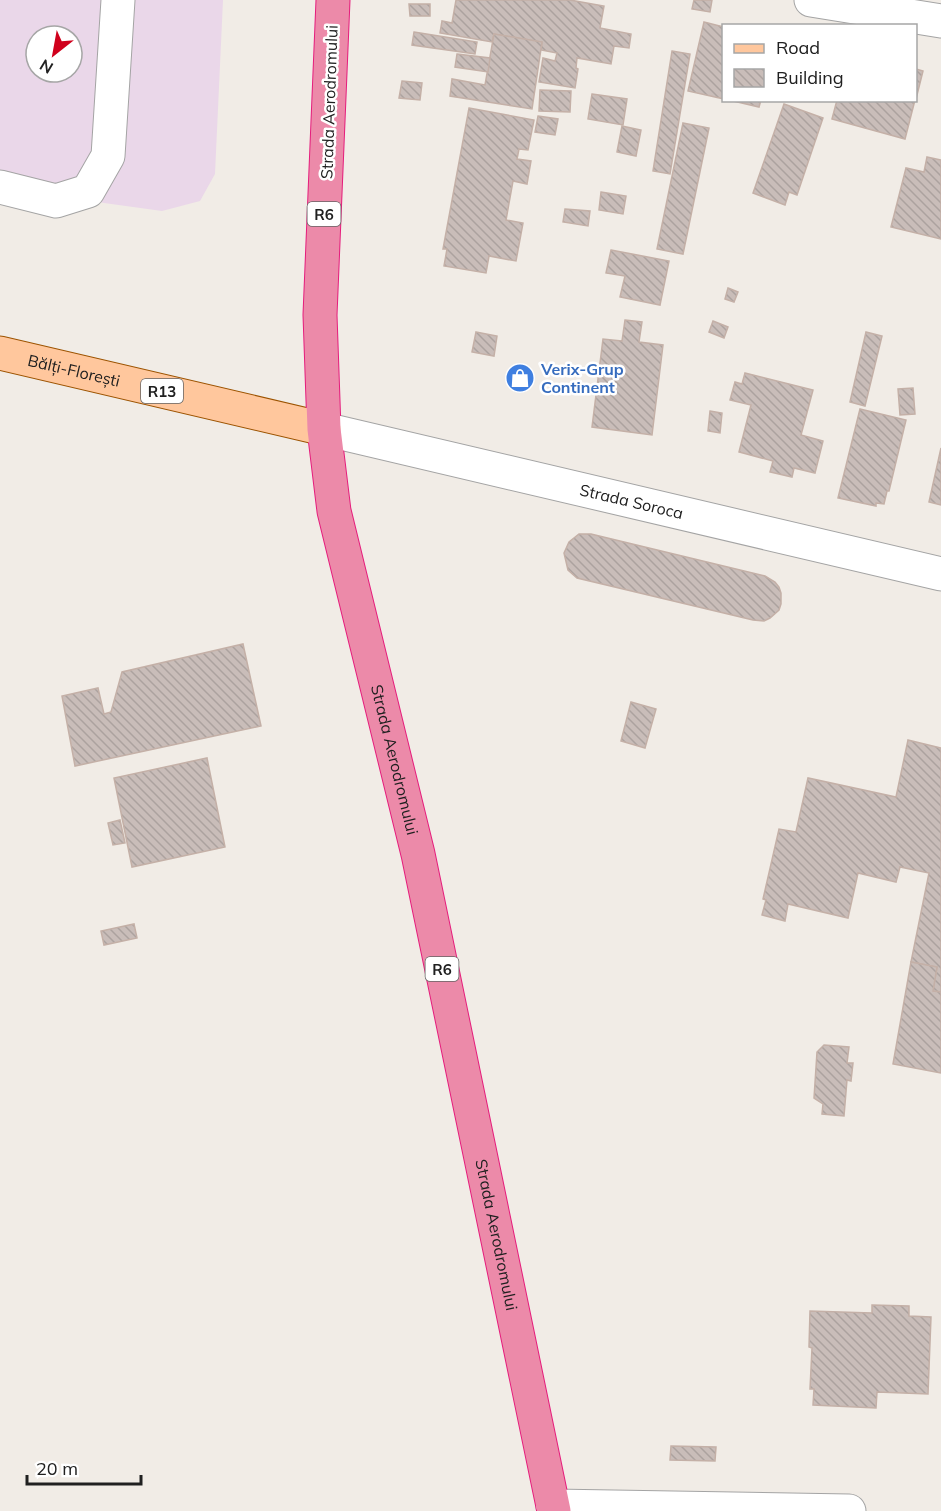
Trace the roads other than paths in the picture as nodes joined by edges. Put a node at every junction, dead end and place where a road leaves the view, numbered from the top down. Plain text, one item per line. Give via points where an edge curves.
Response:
1 (118, 0) edge
2 (333, 0) edge
3 (811, 0) edge
4 (941, 21) edge
5 (0, 187) edge
6 (0, 353) edge
7 (324, 429) junction
8 (941, 574) edge
9 (553, 1509) edge
10 (849, 1511) edge

1 - 5 street via 108,156 88,190 56,201
2 - 7 highway, Strada Aerodromului / R6 via 320,315
3 - 4 street
6 - 7 main road, Bălți-Florești / R13
7 - 8 street, Strada Soroca
7 - 9 highway, Strada Aerodromului / R6 via 334,511 418,854
9 - 10 street

